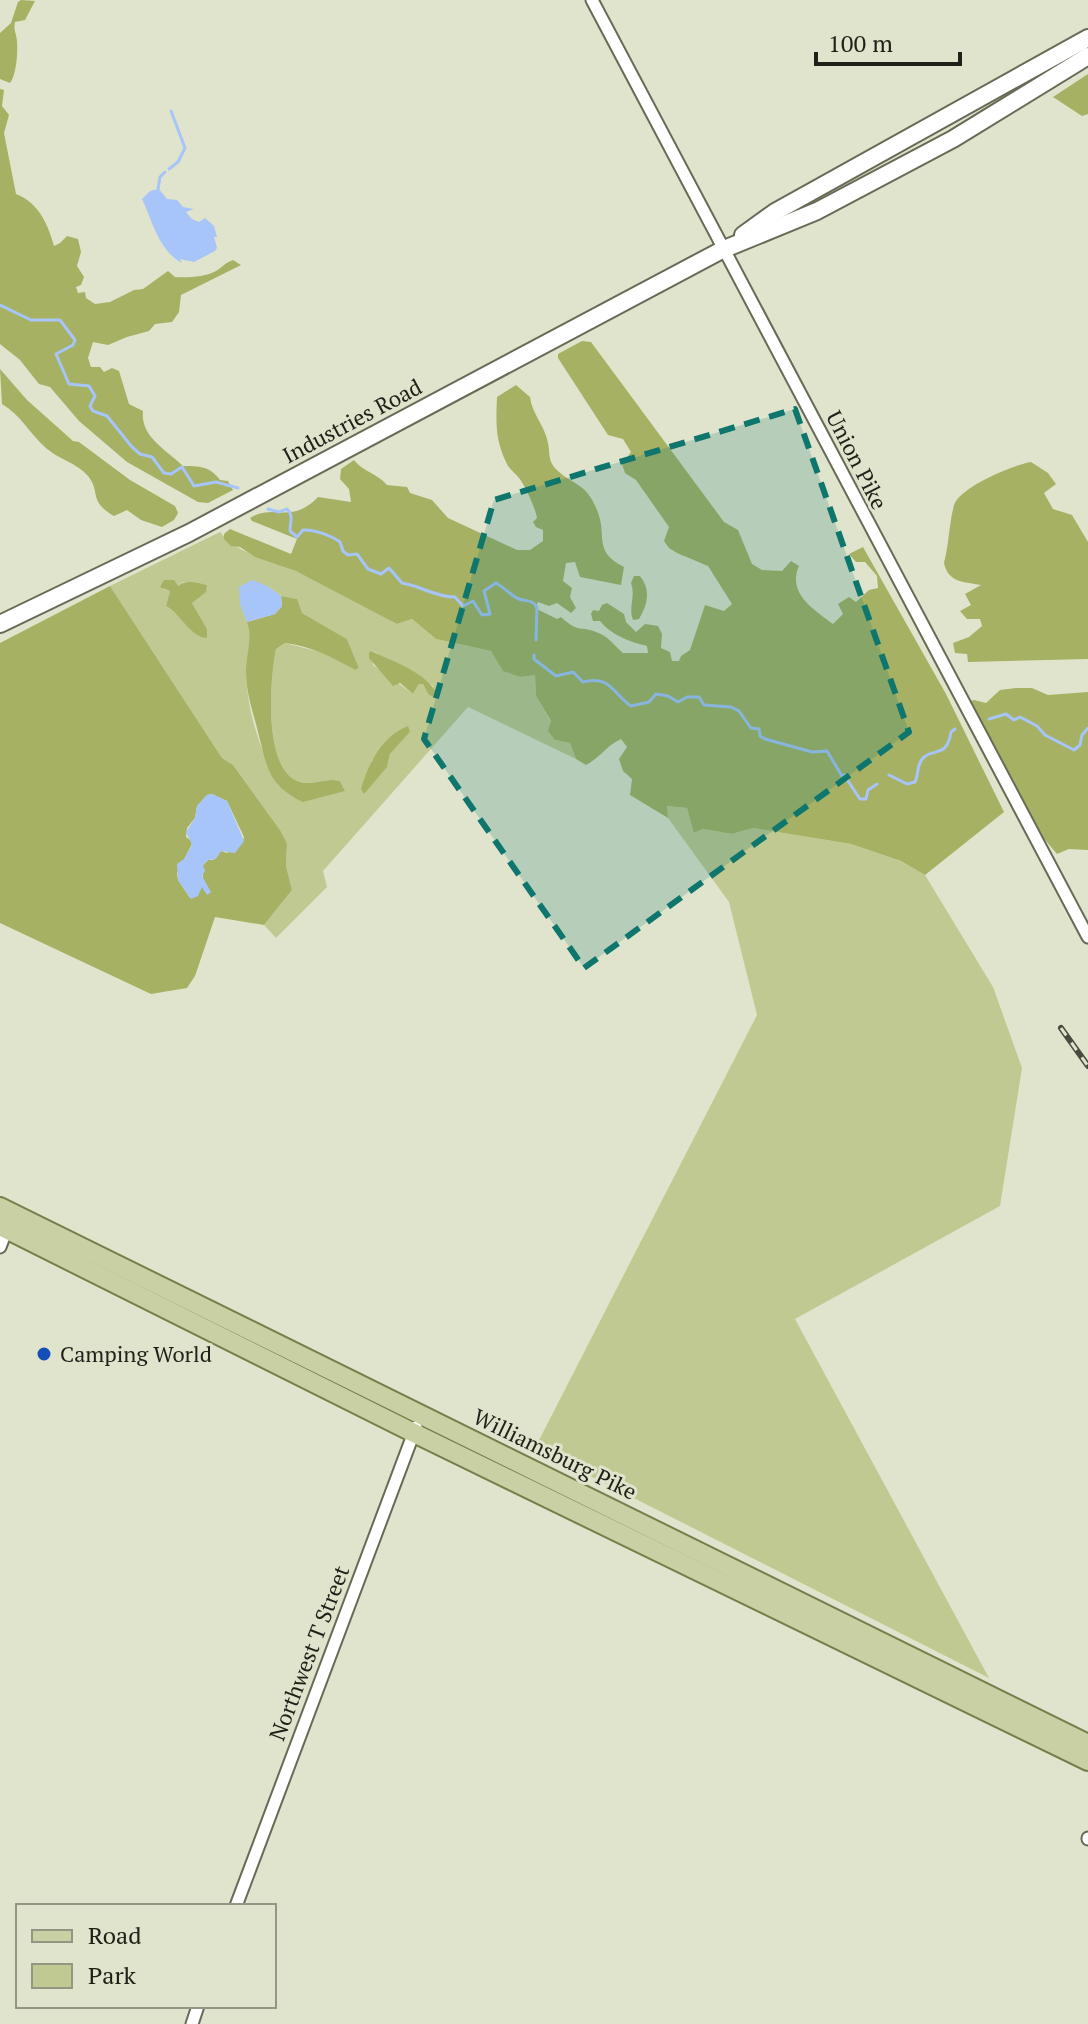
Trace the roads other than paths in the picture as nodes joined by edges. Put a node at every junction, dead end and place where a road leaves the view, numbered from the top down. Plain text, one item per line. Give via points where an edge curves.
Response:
1 (592, 0) edge
2 (1088, 38) edge
3 (1088, 56) edge
4 (722, 250) junction
5 (0, 624) edge
6 (1088, 937) edge
7 (4, 1225) edge
8 (421, 1415) junction
9 (414, 1433) junction
10 (1088, 1744) edge
11 (1088, 1761) edge
12 (237, 1904) edge

1 - 4 street, Union Pike
2 - 4 street, Industries Road via 775,212
3 - 4 street, Industries Road via 953,139 817,211
4 - 5 street, Industries Road via 189,533
4 - 6 street, Union Pike
7 - 8 main road, Williamsburg Pike
7 - 9 main road, Williamsburg Pike
8 - 9 street, Northwest T Street
8 - 10 main road, Williamsburg Pike
9 - 11 main road, Williamsburg Pike
9 - 12 street, Northwest T Street

